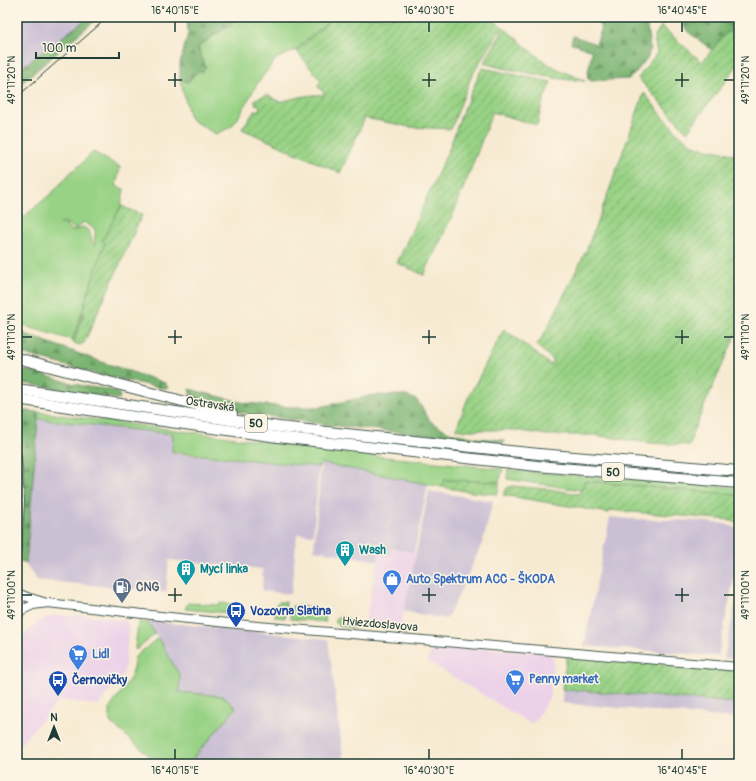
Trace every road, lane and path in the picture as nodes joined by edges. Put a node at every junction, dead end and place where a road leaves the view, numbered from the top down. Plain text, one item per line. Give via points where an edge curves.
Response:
1 (17, 358) edge
2 (17, 389) edge
3 (17, 399) edge
4 (279, 427) junction
5 (17, 457) edge
6 (739, 471) edge
7 (739, 483) edge
8 (17, 508) edge
9 (18, 521) junction
10 (17, 550) edge
11 (18, 593) edge
12 (48, 603) junction
13 (19, 615) edge
14 (739, 667) edge

1 - 4 highway, 50
2 - 4 highway, Ostravská / 50
3 - 7 highway, Ostravská / 50 via 278,437 537,466
4 - 6 highway, Ostravská / 50 via 496,450
5 - 9 main road via 20,501
8 - 9 main road
9 - 10 main road
11 - 12 main road
11 - 13 main road via 21,602
12 - 13 main road, Hviezdoslavova via 33,605
12 - 14 main road, Hviezdoslavova via 247,625

